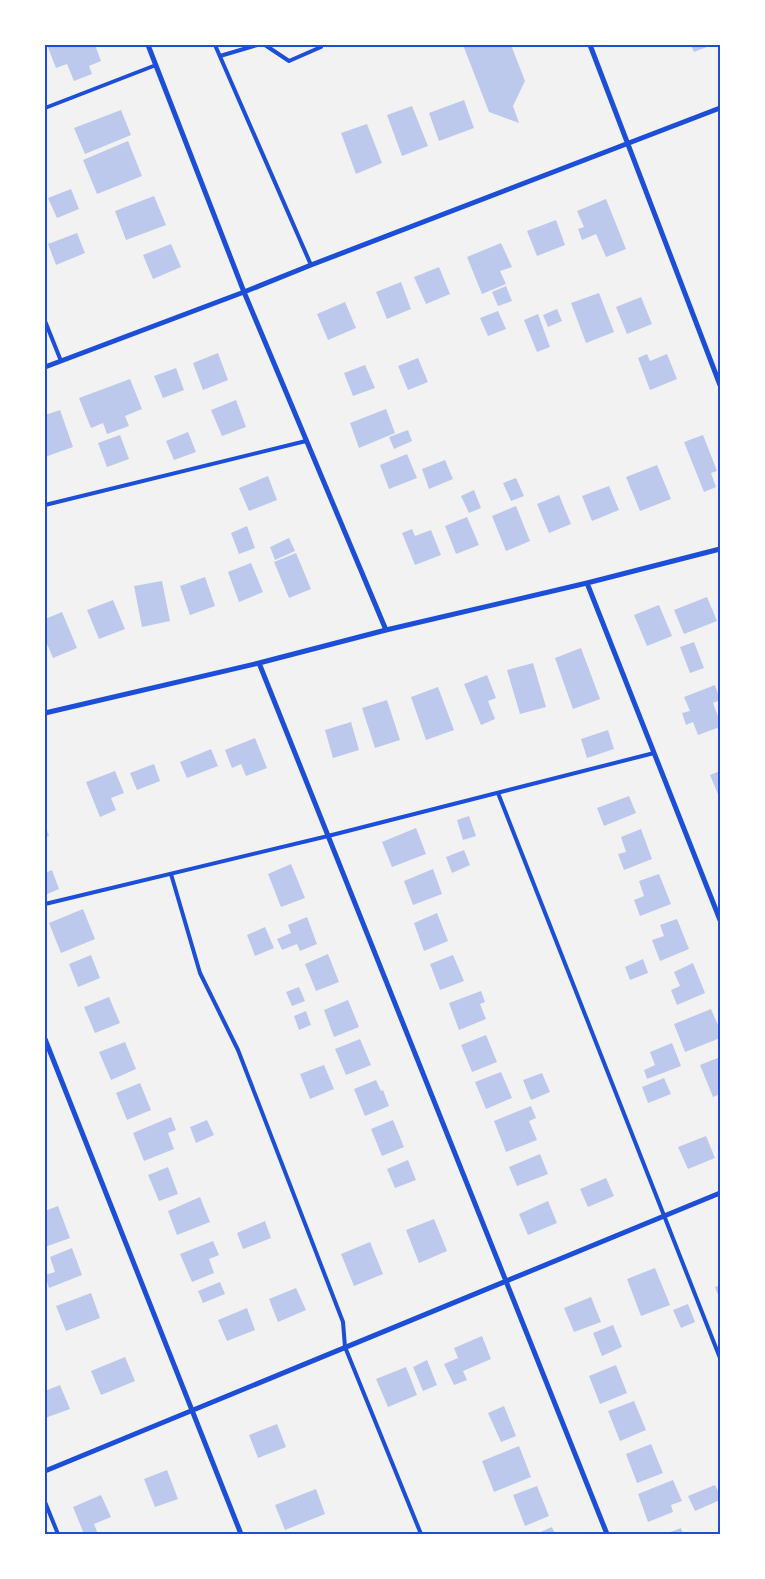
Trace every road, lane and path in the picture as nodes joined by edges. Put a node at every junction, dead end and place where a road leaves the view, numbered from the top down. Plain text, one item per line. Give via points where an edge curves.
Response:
1 (148, 45) edge
2 (215, 45) edge
3 (257, 45) edge
4 (265, 45) edge
5 (590, 45) edge
6 (322, 47) dead end
7 (220, 56) junction
8 (156, 65) junction
9 (45, 108) edge
10 (720, 108) edge
11 (628, 143) junction
12 (311, 265) junction
13 (244, 292) junction
14 (45, 321) edge
15 (61, 361) junction
16 (45, 367) edge
17 (720, 385) edge
18 (306, 441) junction
19 (45, 506) edge
20 (720, 549) edge
21 (587, 583) junction
22 (386, 630) junction
23 (259, 664) junction
24 (45, 713) edge
25 (654, 753) junction
26 (498, 793) junction
27 (328, 836) junction
28 (171, 874) junction
29 (45, 904) edge
30 (720, 920) edge
31 (45, 1039) edge
32 (720, 1193) edge
33 (664, 1216) junction
34 (505, 1280) junction
35 (345, 1347) junction
36 (720, 1358) edge
37 (191, 1411) junction
38 (45, 1471) edge
39 (45, 1502) edge
40 (58, 1534) edge
41 (241, 1534) edge
42 (421, 1534) edge
43 (607, 1534) edge

1 - 8 street
2 - 7 lane
3 - 7 lane
4 - 6 lane via 289,61
5 - 11 street
7 - 12 lane
8 - 9 lane
8 - 13 street
10 - 11 street
11 - 12 street
11 - 17 street
12 - 13 street
13 - 15 street
13 - 18 street
14 - 15 lane
15 - 16 street
18 - 19 lane
18 - 22 street
20 - 21 street
21 - 22 street
21 - 25 street
22 - 23 street
23 - 24 street
23 - 27 street
25 - 26 lane
25 - 30 street
26 - 27 lane
26 - 33 lane
27 - 28 lane
27 - 34 street
28 - 29 lane
28 - 35 lane via 200,974 238,1050 343,1322
31 - 37 street
32 - 33 street
33 - 34 street
33 - 36 lane
34 - 35 street
34 - 43 street
35 - 37 street
35 - 42 lane
37 - 38 street
37 - 41 street
39 - 40 lane

